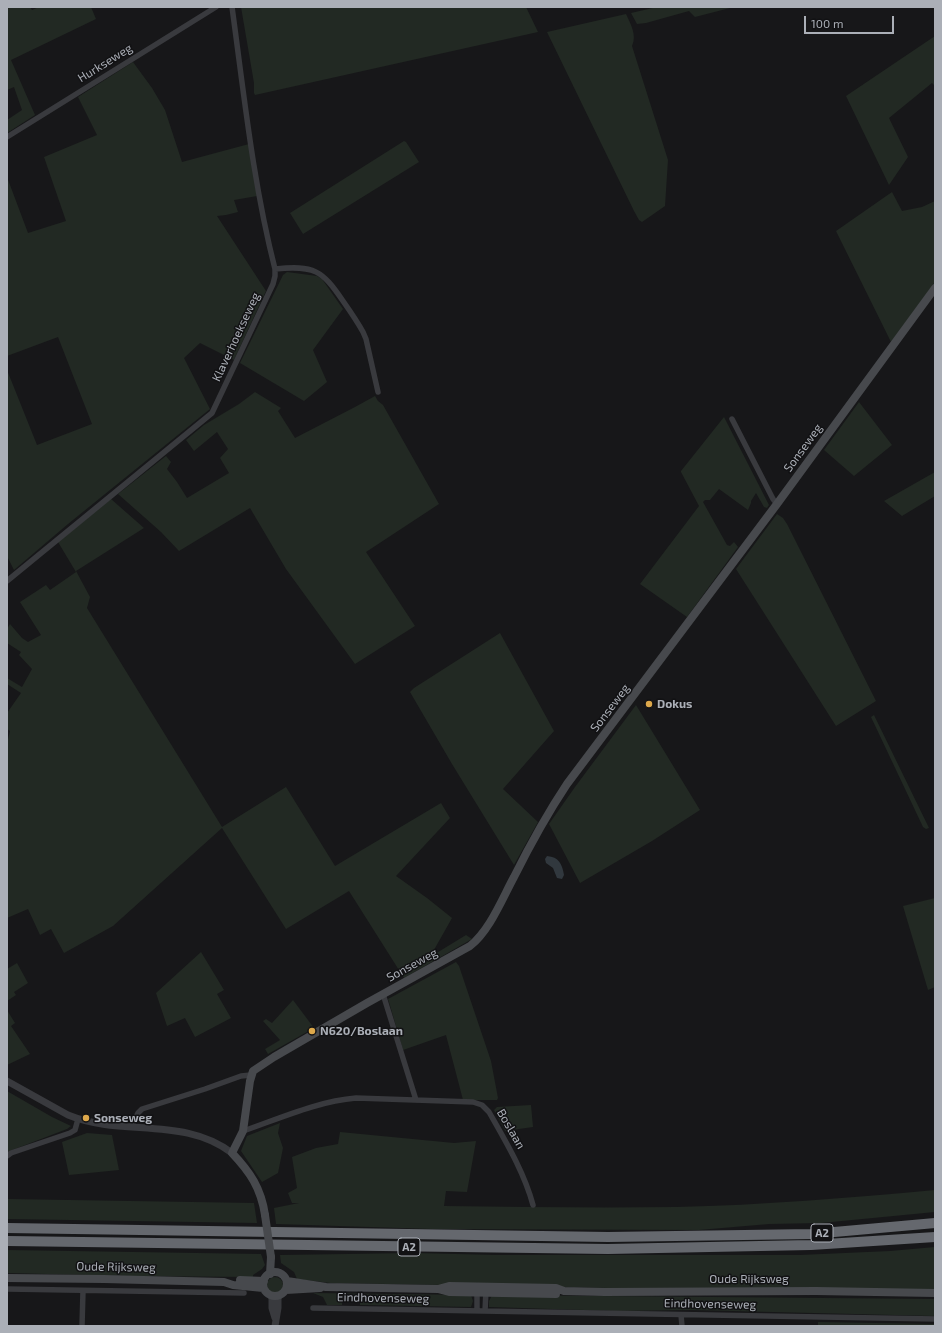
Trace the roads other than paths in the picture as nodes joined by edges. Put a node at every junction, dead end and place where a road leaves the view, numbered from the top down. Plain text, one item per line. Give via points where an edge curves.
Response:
1 (216, 7) edge
2 (232, 7) edge
3 (7, 137) edge
4 (275, 268) junction
5 (935, 288) edge
6 (378, 392) dead end
7 (732, 419) dead end
8 (777, 504) junction
9 (7, 581) edge
10 (383, 994) junction
11 (251, 1075) junction
12 (7, 1081) edge
13 (416, 1100) junction
14 (78, 1119) junction
15 (131, 1127) junction
16 (243, 1131) junction
17 (232, 1153) junction
18 (7, 1156) edge
19 (533, 1205) dead end
20 (935, 1223) edge
21 (7, 1228) edge
22 (935, 1237) edge
23 (7, 1241) edge
24 (273, 1273) junction
25 (7, 1278) edge
26 (287, 1281) junction
27 (212, 1282) junction
28 (264, 1284) junction
29 (326, 1286) junction
30 (7, 1289) edge
31 (286, 1290) junction
32 (482, 1290) junction
33 (83, 1291) junction
34 (212, 1293) junction
35 (244, 1293) dead end
36 (935, 1293) edge
37 (275, 1296) junction
38 (314, 1308) dead end
39 (476, 1311) junction
40 (485, 1311) junction
41 (682, 1315) junction
42 (935, 1319) edge
43 (275, 1322) edge
44 (82, 1326) edge
45 (682, 1326) edge

1 - 3 street, Hurkseweg
2 - 4 street, Klaverhoekseweg via 258,185
4 - 6 street via 312,270 331,284 364,332
4 - 9 street, Klaverhoekseweg via 273,284 212,413
5 - 8 main road, Sonseweg
7 - 8 street
8 - 10 main road, Sonseweg via 567,784 542,824 483,933 470,946
10 - 11 main road, Sonseweg via 262,1064
10 - 13 street
11 - 15 street, Sonseweg via 241,1076 142,1109
11 - 16 main road
12 - 14 street
13 - 16 street, Boslaan via 344,1099
13 - 19 street, Boslaan via 472,1102 482,1105 489,1112 515,1159
14 - 15 street
14 - 18 street via 70,1133
15 - 17 street via 187,1132 212,1140
16 - 17 main road
17 - 24 main road, bridge via 254,1180 260,1194
20 - 21 highway, A2 via 812,1234 608,1237
22 - 23 highway, A2 via 811,1245 608,1250
24 - 26 main road via 284,1276
24 - 28 main road
25 - 27 main road, Oude Rijksweg
26 - 29 main road, Oude Rijksweg
26 - 31 main road
27 - 28 main road, Oude Rijksweg via 234,1280
27 - 34 street
28 - 37 main road via 265,1291
29 - 31 main road, Oude Rijksweg
29 - 32 main road, Oude Rijksweg via 438,1289 449,1286
30 - 33 street
31 - 37 main road
32 - 36 main road, Oude Rijksweg via 556,1294 564,1291
32 - 39 street
32 - 40 street
33 - 34 street
33 - 44 street
34 - 35 street
37 - 43 street via 278,1308
38 - 39 street, Eindhovenseweg
39 - 40 street, Eindhovenseweg
40 - 41 street, Eindhovenseweg
41 - 42 street, Eindhovenseweg
41 - 45 street

